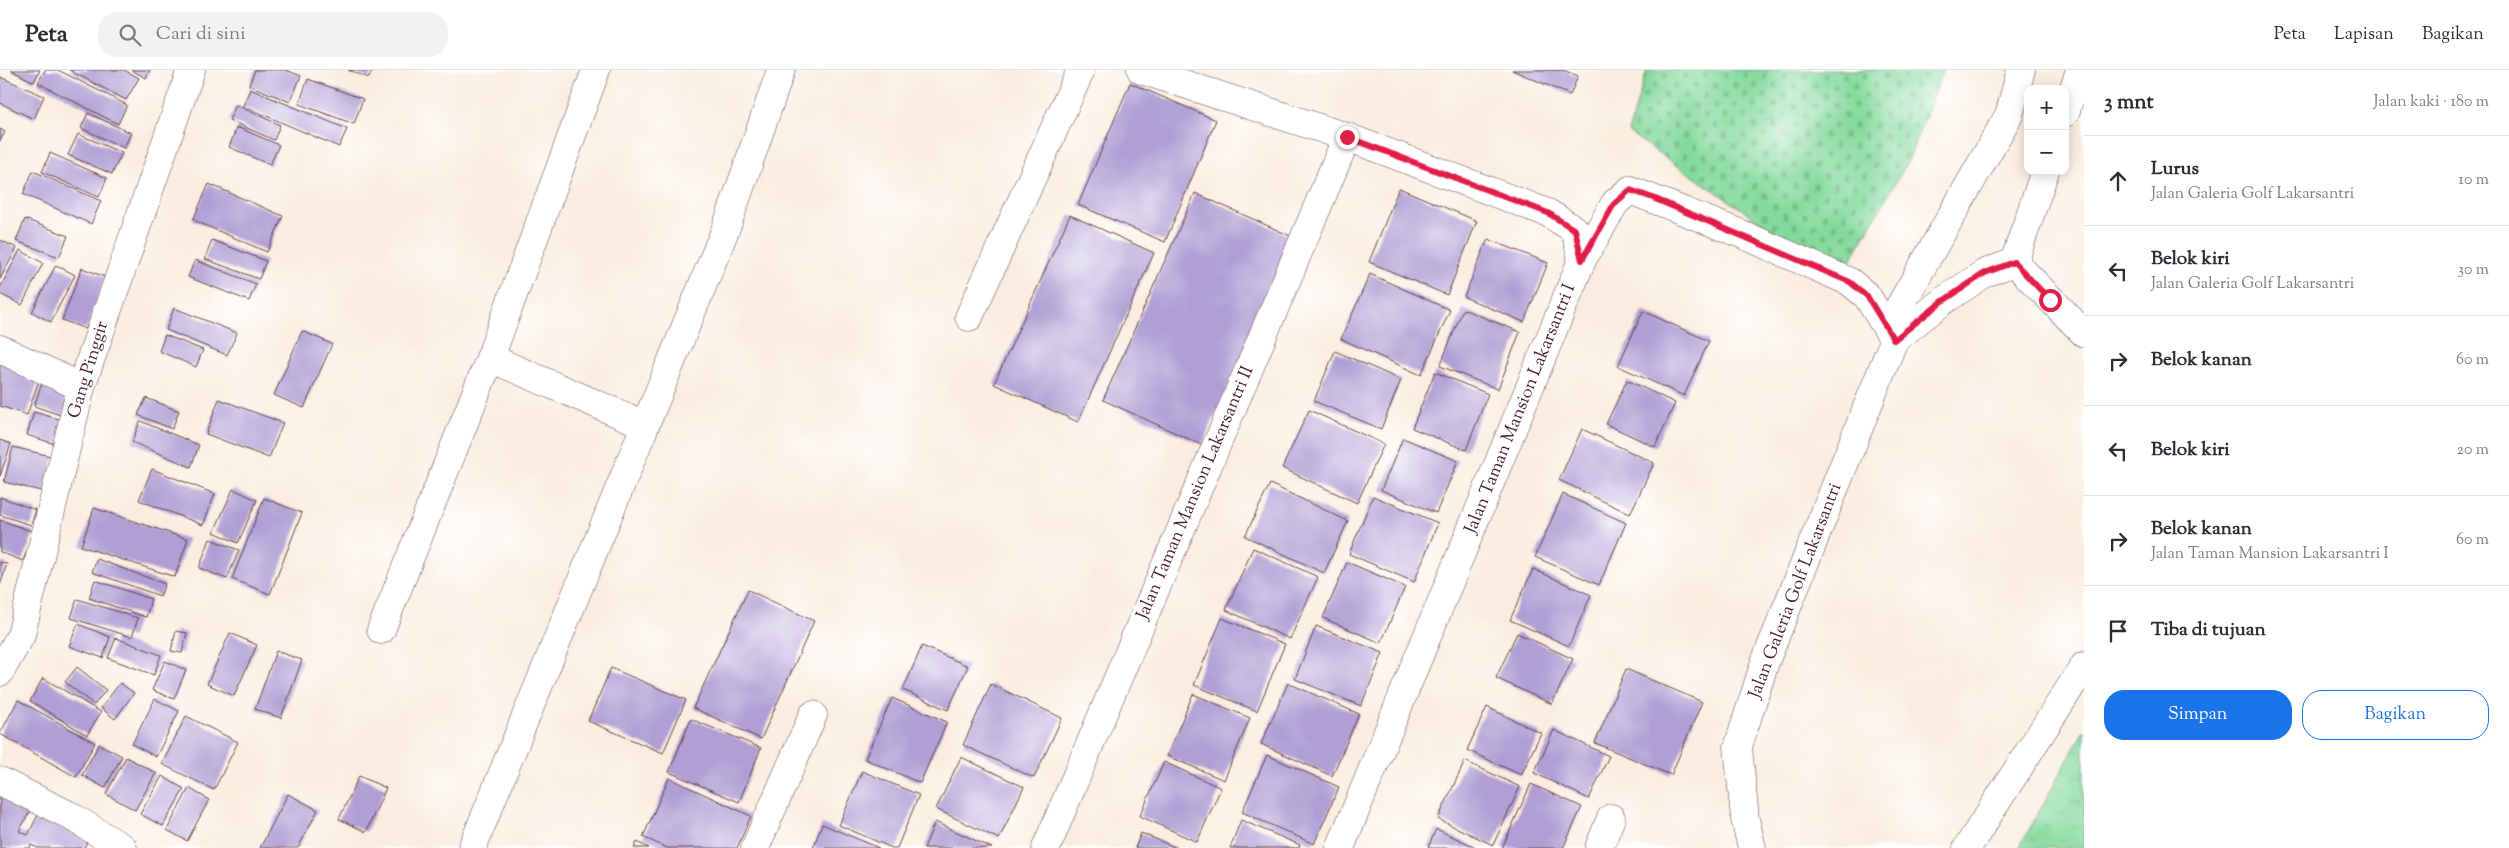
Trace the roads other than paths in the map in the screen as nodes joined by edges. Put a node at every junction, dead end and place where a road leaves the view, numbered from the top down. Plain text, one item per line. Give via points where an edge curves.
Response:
1 (191, 70) edge
2 (596, 70) edge
3 (781, 70) edge
4 (1081, 70) edge
5 (1141, 70) edge
6 (2021, 70) edge
7 (2080, 70) edge
8 (2069, 102) edge
9 (1347, 137) junction
10 (2044, 175) edge
11 (1582, 260) junction
12 (2014, 262) junction
13 (970, 317) dead end
14 (2084, 333) edge
15 (1894, 340) junction
16 (0, 349) edge
17 (490, 358) junction
18 (81, 387) junction
19 (645, 425) junction
20 (381, 630) dead end
21 (2084, 666) edge
22 (0, 672) edge
23 (813, 715) dead end
24 (0, 781) edge
25 (1611, 818) dead end
26 (123, 848) edge
27 (472, 848) edge
28 (755, 848) edge
29 (1046, 848) edge
30 (1340, 848) edge
31 (1599, 848) edge
32 (1752, 848) edge
33 (1967, 848) edge

1 - 18 street, Gang Pinggir
2 - 17 street
3 - 19 street via 726,228
4 - 13 street
5 - 9 street
6 - 15 street, Jalan Galeria Golf Lakarsantri via 2009,115 1897,311
7 - 8 street
9 - 11 street via 1548,213 1575,230
9 - 29 street, Jalan Taman Mansion Lakarsantri II
10 - 12 street
11 - 15 street, Jalan Taman Mansion Lakarsantri I via 1614,204 1630,190 1850,282 1867,296
11 - 30 street, Jalan Taman Mansion Lakarsantri I
12 - 14 street
12 - 15 street, Jalan Galeria Golf Lakarsantri via 1985,273
15 - 32 street, Jalan Galeria Golf Lakarsantri via 1765,662 1738,747 1745,820
16 - 18 street
17 - 19 street
17 - 20 street
18 - 22 street, Gang Pinggir via 21,635
19 - 27 street
21 - 33 street
23 - 28 street
24 - 26 street via 69,815
25 - 31 street

